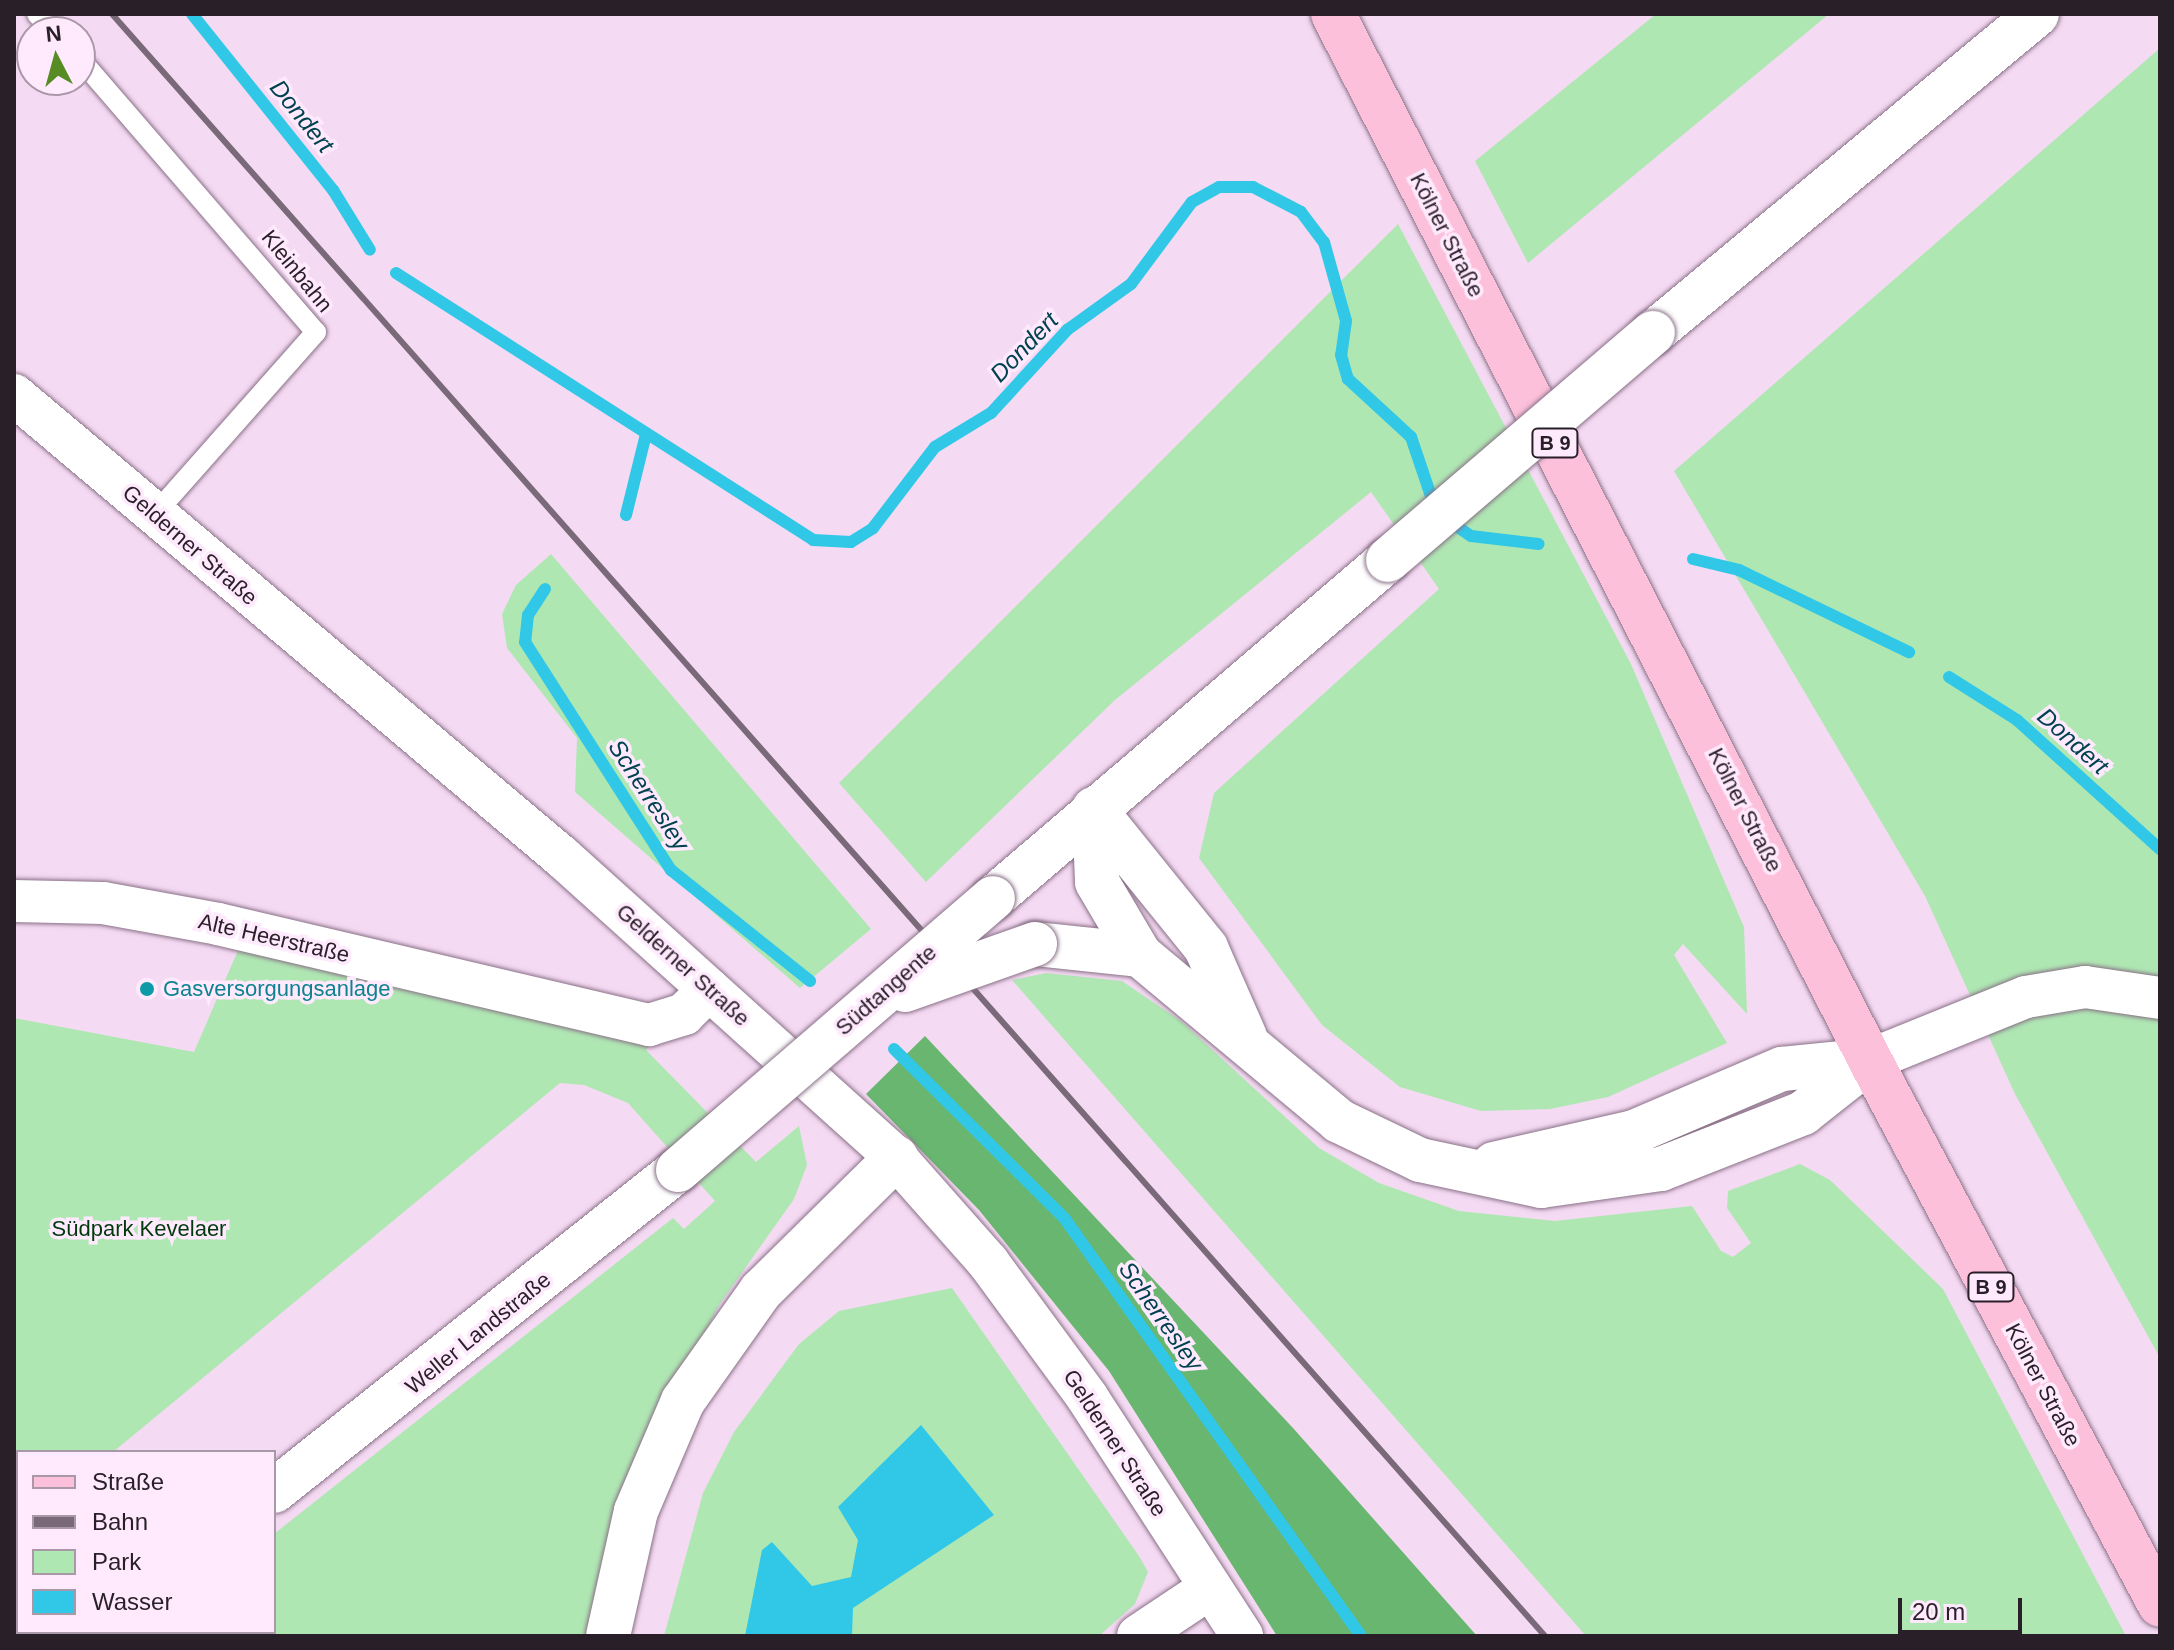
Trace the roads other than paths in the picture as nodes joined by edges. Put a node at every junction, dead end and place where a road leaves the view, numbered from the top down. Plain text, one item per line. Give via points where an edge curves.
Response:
1 (1333, 14) edge
2 (2037, 14) edge
3 (96, 78) edge
4 (14, 395) edge
5 (155, 514) junction
6 (1094, 809) junction
7 (14, 901) edge
8 (1140, 955) junction
9 (709, 990) junction
10 (2160, 998) edge
11 (867, 1007) junction
12 (1248, 1043) junction
13 (1870, 1060) junction
14 (896, 1158) junction
15 (678, 1170) joint
16 (276, 1489) edge
17 (1210, 1588) junction
18 (2160, 1605) edge
19 (608, 1636) edge
20 (1138, 1636) edge
21 (1242, 1636) edge

1 - 13 main road, Kölner Straße / B 9
2 - 6 main road, Südtangente, bridge
3 - 5 lane, Kleinbahn via 316,332
4 - 5 street, Gelderner Straße
5 - 9 street, Gelderner Straße
6 - 8 main road via 1097,882
6 - 11 main road, Südtangente, bridge
6 - 12 main road via 1206,948
7 - 9 street, Alte Heerstraße via 103,903 218,924 649,1025 684,1014
8 - 11 main road, bridge via 1035,944
8 - 12 main road
9 - 14 street, Gelderner Straße
10 - 13 street via 2085,987 2026,997
11 - 15 main road, Südtangente, bridge
12 - 13 main road via 1373,1142 1541,1186 1661,1169 1803,1113
13 - 18 main road, Kölner Straße / B 9
14 - 17 street, Gelderner Straße via 988,1262 1087,1397
14 - 19 main road via 761,1291 683,1401 636,1511
15 - 16 main road, Weller Landstraße
17 - 20 street
17 - 21 street, Gelderner Straße

